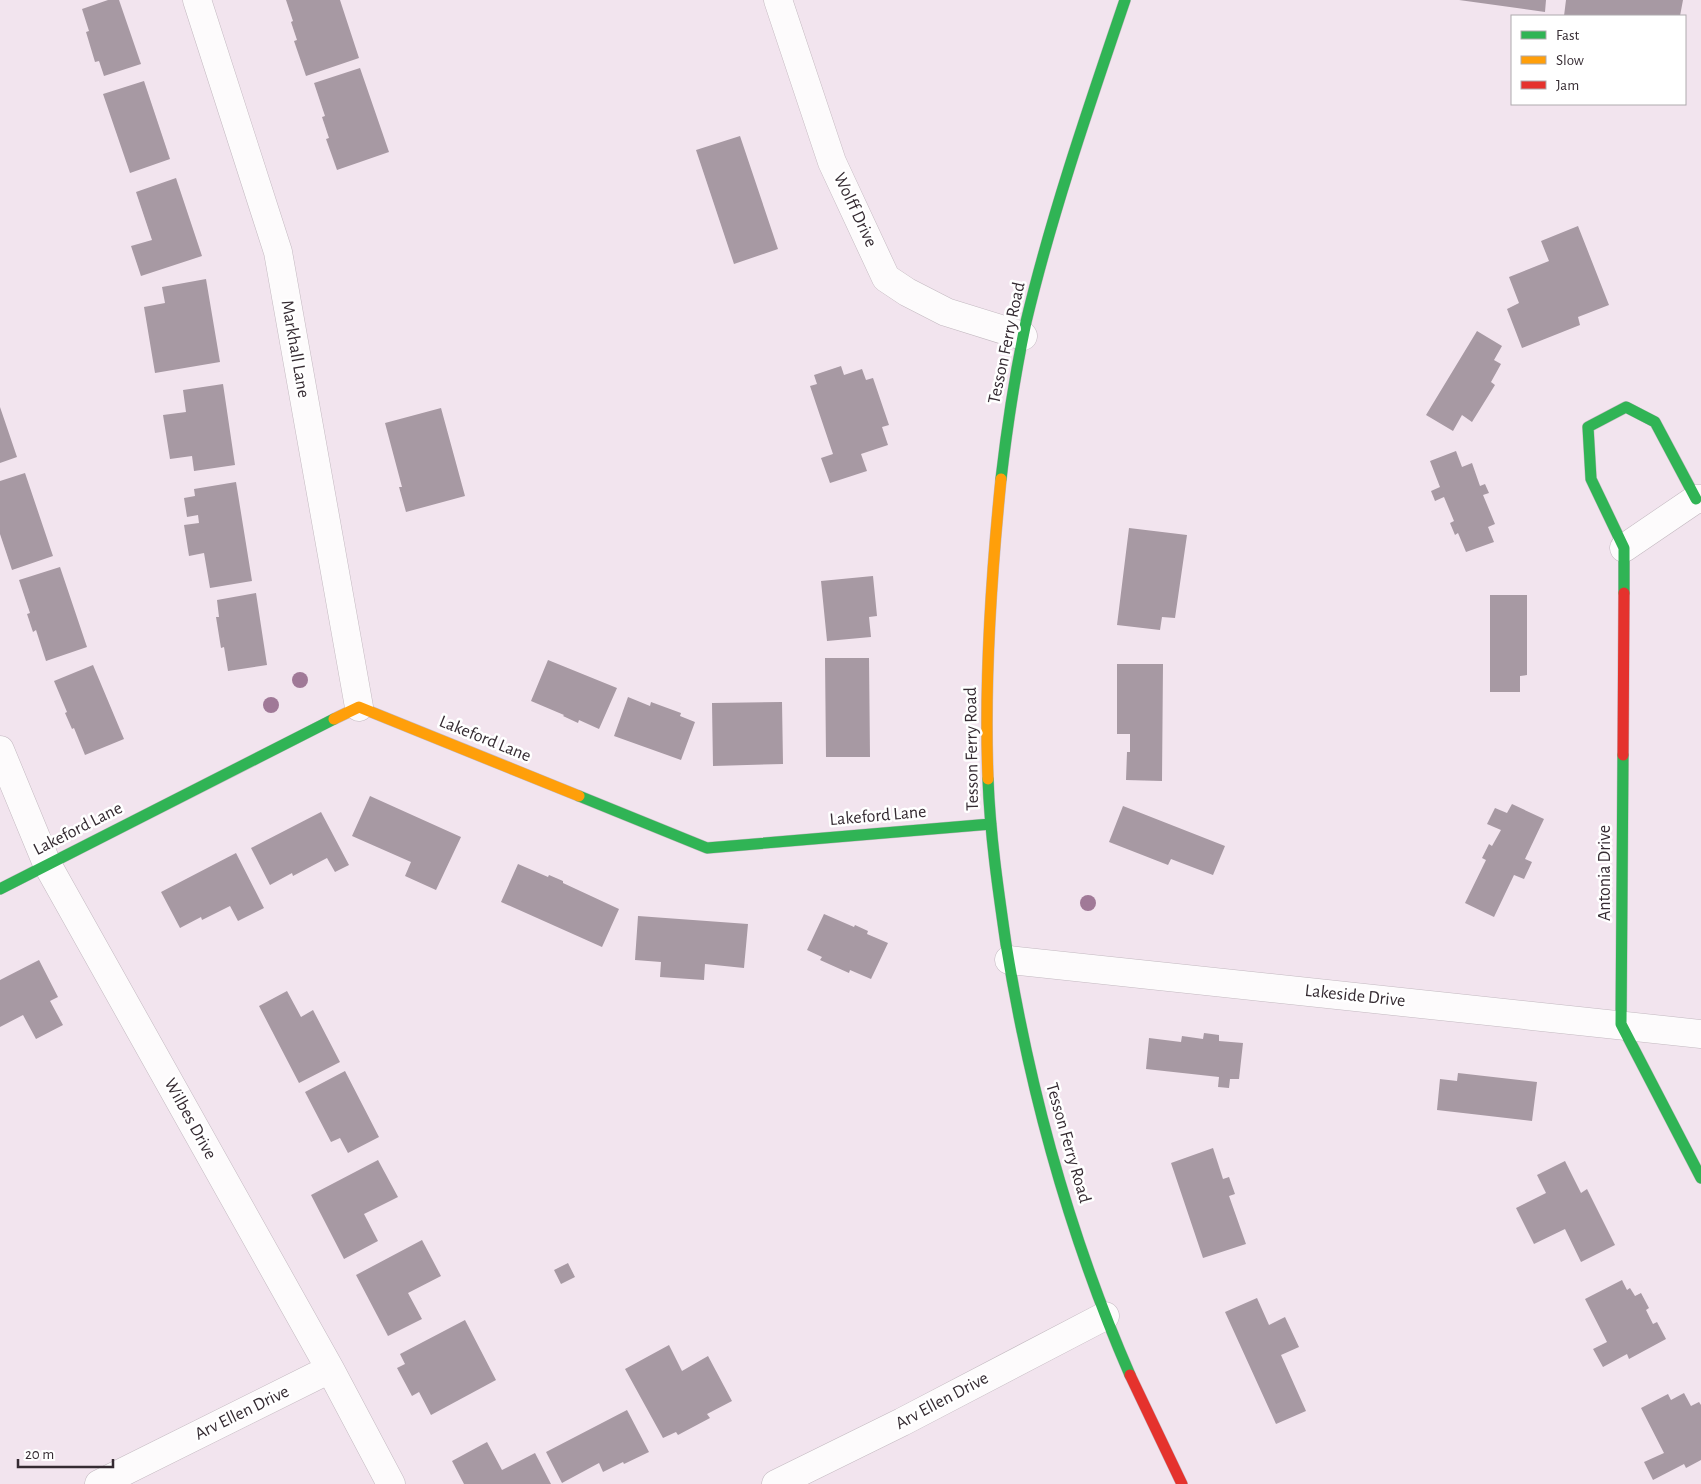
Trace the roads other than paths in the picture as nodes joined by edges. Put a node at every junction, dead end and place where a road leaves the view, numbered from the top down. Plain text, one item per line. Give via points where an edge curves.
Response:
1 (197, 0) edge
2 (778, 0) edge
3 (1125, 0) edge
4 (1023, 336) junction
5 (1698, 499) edge
6 (1624, 548) junction
7 (359, 707) junction
8 (0, 750) edge
9 (990, 824) junction
10 (47, 864) junction
11 (0, 889) edge
12 (1009, 960) junction
13 (1621, 1024) junction
14 (1701, 1034) edge
15 (1701, 1178) edge
16 (1105, 1316) junction
17 (330, 1369) junction
18 (99, 1484) edge
19 (391, 1484) edge
20 (776, 1484) edge
21 (1182, 1484) edge

1 - 7 street, Markhall Lane via 278,252
2 - 4 street, Wolff Drive via 832,162 886,278 946,312
3 - 4 street, Tesson Ferry Road via 1054,219
4 - 9 street, Tesson Ferry Road via 994,548 988,667
5 - 6 street
5 - 6 street via 1655,422 1626,407 1588,427 1591,479
6 - 13 street, Antonia Drive
7 - 9 street, Lakeford Lane via 707,848
7 - 10 street, Lakeford Lane
8 - 10 street, Wilbes Drive
9 - 12 street, Tesson Ferry Road
10 - 11 street, Lakeford Lane
10 - 17 street, Wilbes Drive
12 - 13 street, Lakeside Drive
12 - 16 street, Tesson Ferry Road via 1025,1050 1047,1138
13 - 14 street, Lakeside Drive
13 - 15 street, Antonia Drive
16 - 20 street, Arv Ellen Drive
16 - 21 street, Tesson Ferry Road
17 - 18 street, Arv Ellen Drive
17 - 19 street, Wilbes Drive

